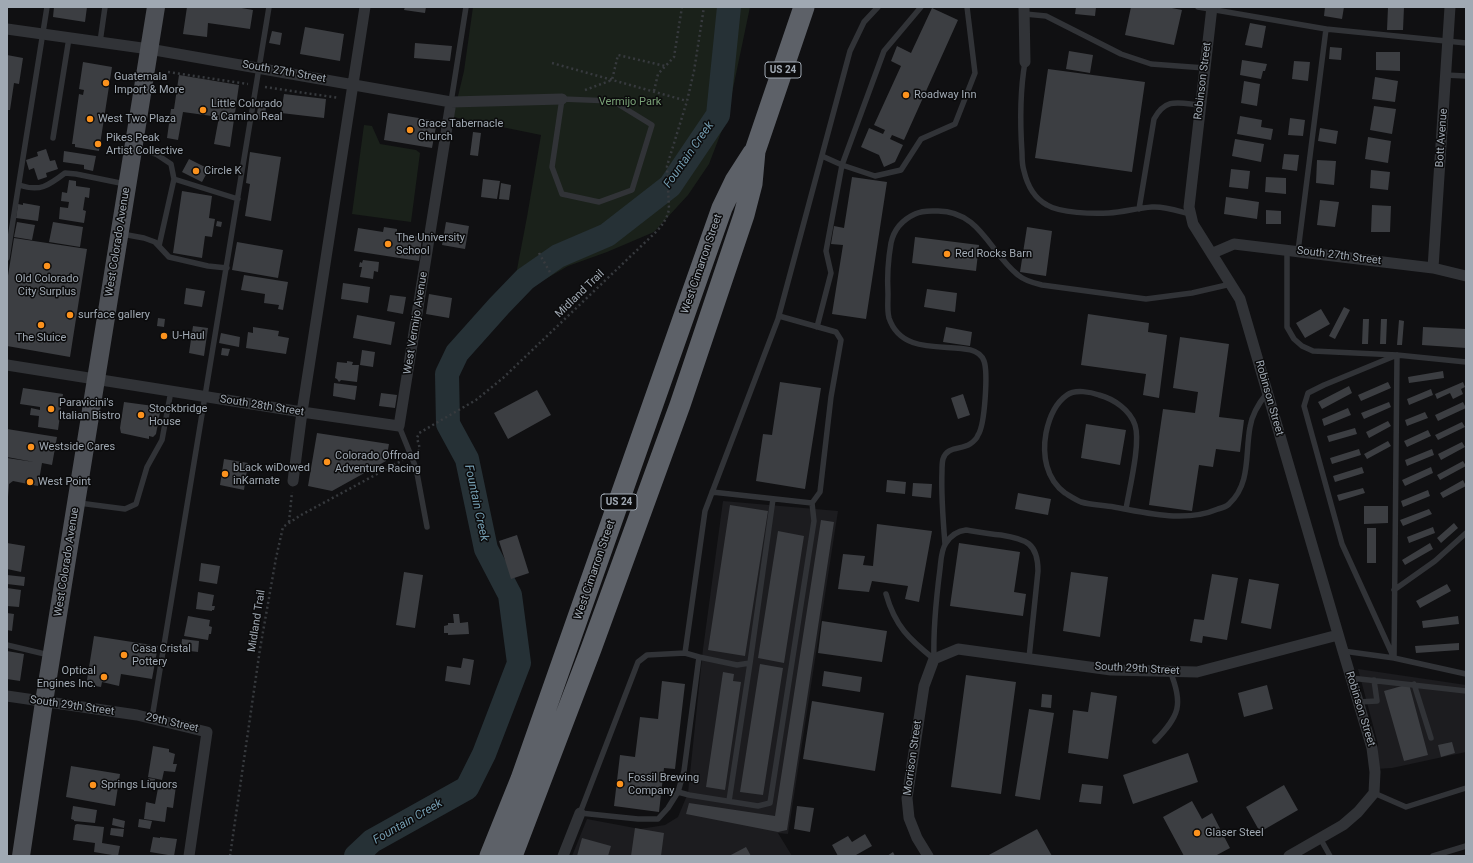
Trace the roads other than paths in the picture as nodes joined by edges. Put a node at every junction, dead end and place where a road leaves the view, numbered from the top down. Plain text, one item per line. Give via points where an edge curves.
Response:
1 (47, 7) edge
2 (105, 7) edge
3 (156, 7) edge
4 (269, 7) edge
5 (365, 7) edge
6 (466, 7) edge
7 (804, 7) edge
8 (878, 7) edge
9 (921, 7) edge
10 (967, 7) edge
11 (1198, 7) edge
12 (1450, 7) edge
13 (1212, 8) edge
14 (1024, 11) edge
15 (1326, 28) junction
16 (7, 29) edge
17 (43, 34) junction
18 (69, 38) junction
19 (100, 42) junction
20 (1448, 42) junction
21 (1466, 44) edge
22 (150, 49) junction
23 (1025, 62) joint
24 (259, 68) junction
25 (1205, 68) junction
26 (1446, 75) junction
27 (1466, 76) edge
28 (353, 84) junction
29 (562, 99) junction
30 (451, 102) junction
31 (1200, 106) junction
32 (53, 138) dead end
33 (134, 147) junction
34 (755, 151) junction
35 (822, 156) junction
36 (842, 165) junction
37 (174, 179) junction
38 (19, 185) junction
39 (128, 185) junction
40 (238, 198) junction
41 (1138, 209) junction
42 (1191, 214) junction
43 (120, 234) junction
44 (159, 246) junction
45 (1293, 250) junction
46 (1213, 254) junction
47 (7, 258) edge
48 (227, 268) junction
49 (1433, 268) junction
50 (1466, 276) edge
51 (1231, 284) junction
52 (779, 316) junction
53 (817, 327) junction
54 (1397, 355) junction
55 (1466, 362) edge
56 (7, 365) edge
57 (96, 379) junction
58 (171, 391) junction
59 (1267, 392) junction
60 (206, 397) junction
61 (302, 412) junction
62 (399, 426) junction
63 (293, 481) road end
64 (712, 492) junction
65 (773, 499) junction
66 (76, 502) junction
67 (812, 503) junction
68 (1126, 509) junction
69 (427, 527) dead end
70 (1466, 534) edge
71 (945, 544) junction
72 (1394, 590) junction
73 (886, 594) dead end
74 (1338, 635) junction
75 (7, 645) edge
76 (1343, 651) junction
77 (685, 653) junction
78 (52, 656) junction
79 (699, 657) junction
80 (934, 658) junction
81 (1029, 658) junction
82 (1394, 658) junction
83 (750, 663) junction
84 (1170, 672) junction
85 (1466, 674) edge
86 (1351, 678) junction
87 (1374, 680) junction
88 (1414, 684) junction
89 (1466, 691) edge
90 (7, 696) edge
91 (44, 702) junction
92 (1358, 702) junction
93 (137, 715) joint
94 (152, 718) junction
95 (1431, 738) dead end
96 (1155, 741) dead end
97 (1466, 788) edge
98 (678, 792) junction
99 (1374, 793) junction
100 (730, 801) junction
101 (580, 813) junction
102 (1320, 838) junction
103 (1466, 846) edge
104 (21, 856) edge
105 (189, 856) edge
106 (490, 856) edge
107 (512, 856) edge
108 (563, 856) edge
109 (928, 856) edge
110 (1289, 856) edge
111 (1330, 856) edge
112 (1433, 856) edge

1 - 17 lane
2 - 19 lane
3 - 22 main road, West Colorado Avenue
4 - 24 lane
5 - 28 street
6 - 30 lane
7 - 34 highway, West Cimarron Street / US 24
8 - 35 lane via 864,22 850,51
9 - 36 lane via 884,51
10 - 36 lane via 975,73 955,124 921,139 901,170 875,176
11 - 13 lane
12 - 20 street, Bott Avenue
13 - 15 lane
13 - 25 street, Robinson Street
14 - 23 street
14 - 25 lane via 1046,16 1121,54 1151,64
15 - 20 lane
15 - 45 lane
16 - 17 street, South 27th Street
17 - 18 street, South 27th Street
17 - 38 lane
18 - 19 street, South 27th Street
18 - 32 lane
19 - 22 street, South 27th Street
20 - 21 lane
20 - 26 street, Bott Avenue
22 - 24 street, South 27th Street
22 - 33 main road, West Colorado Avenue
23 - 41 lane via 1022,84 1023,169 1034,194 1045,205 1056,210 1108,213
24 - 28 street, South 27th Street
24 - 40 lane
25 - 31 street, Robinson Street
26 - 27 lane
26 - 49 street, Bott Avenue
28 - 30 street, South 27th Street
28 - 61 street
29 - 29 lane via 613,101 652,125 632,190 599,202 562,194 552,167
29 - 30 street, South 27th Street
30 - 62 street, West Vermijo Avenue
31 - 41 lane via 1171,102 1157,112
31 - 42 street, Robinson Street via 1189,207
33 - 37 lane via 156,154 171,164
33 - 39 main road, West Colorado Avenue
34 - 106 highway, West Cimarron Street / US 24 via 735,181 722,208 524,772
34 - 107 highway, West Cimarron Street / US 24 via 752,184 744,215 680,405
35 - 36 lane
35 - 52 lane
36 - 53 lane via 826,251 831,273
37 - 40 lane
37 - 44 lane
38 - 39 lane via 41,188 65,173
38 - 47 lane
39 - 43 main road, West Colorado Avenue
40 - 48 lane
41 - 42 lane via 1167,208
42 - 46 street, Robinson Street via 1193,224
43 - 44 lane via 144,238
43 - 57 main road, West Colorado Avenue
44 - 48 lane via 169,257
45 - 46 street, South 27th Street via 1234,244
45 - 49 street, South 27th Street
45 - 54 lane via 1287,327 1294,339 1313,351
46 - 51 street, Robinson Street
48 - 60 lane
49 - 50 street, South 27th Street
51 - 59 street, Robinson Street via 1240,299
51 - 71 lane via 1192,293 1146,299 1042,285 1030,282 1017,274 976,225 957,214 921,211 908,217 897,228 892,239 888,262 889,317 894,327 913,344 968,349 984,359 984,418 978,435 962,448 952,449 943,459
52 - 53 lane
52 - 64 lane
53 - 67 lane via 836,332 841,340 831,397 820,492
54 - 55 lane
54 - 72 lane
54 - 82 lane via 1308,393 1304,406 1342,544
56 - 57 street, South 28th Street
57 - 58 street, South 28th Street
57 - 66 main road, West Colorado Avenue
58 - 60 street, South 28th Street
58 - 66 lane via 162,440 147,467 136,504 125,509
59 - 68 lane via 1253,416 1250,427 1244,483 1237,496 1227,506 1191,516 1163,515
59 - 74 street, Robinson Street
60 - 61 street, South 28th Street
60 - 94 lane
61 - 62 street, South 28th Street
61 - 63 street
62 - 69 lane via 416,468
64 - 65 lane
64 - 77 lane via 705,511
65 - 67 lane
65 - 83 lane
66 - 78 main road, West Colorado Avenue
67 - 100 lane via 814,521 770,803 758,806
68 - 68 lane via 1081,502 1064,492 1051,479 1045,462 1044,440 1048,420 1056,405 1068,394 1089,391 1103,396 1128,413 1135,426 1136,445
70 - 72 lane via 1435,562
71 - 80 lane via 935,604
71 - 81 lane via 950,537 966,530 1019,538 1036,552 1038,571
72 - 82 lane
73 - 80 lane via 899,625 915,644
74 - 76 street, Robinson Street
74 - 84 street, South 29th Street via 1197,672
75 - 78 lane
76 - 82 lane
76 - 86 street, Robinson Street
77 - 79 lane
77 - 101 lane via 647,655 638,662
78 - 91 main road, West Colorado Avenue
79 - 83 lane via 737,665
79 - 98 lane via 684,771
80 - 81 street, South 29th Street via 958,649
80 - 109 street, Morrison Street via 924,686 907,798 909,818
81 - 84 street, South 29th Street via 1111,670
82 - 85 lane
83 - 100 lane
84 - 96 lane via 1176,686 1177,710 1170,726
86 - 87 lane
86 - 92 street, Robinson Street
87 - 88 lane
87 - 92 lane via 1377,701
88 - 89 lane
88 - 95 lane
90 - 91 street, South 29th Street
91 - 93 street, South 29th Street
91 - 104 main road, West Colorado Avenue
92 - 99 street, Robinson Street via 1372,748
93 - 94 street, 29th Street
94 - 105 street, 29th Street via 207,732
97 - 99 lane via 1406,807
98 - 100 lane
98 - 101 lane via 658,820
99 - 102 street via 1358,812
101 - 108 street
102 - 110 street
102 - 111 lane
103 - 112 lane

